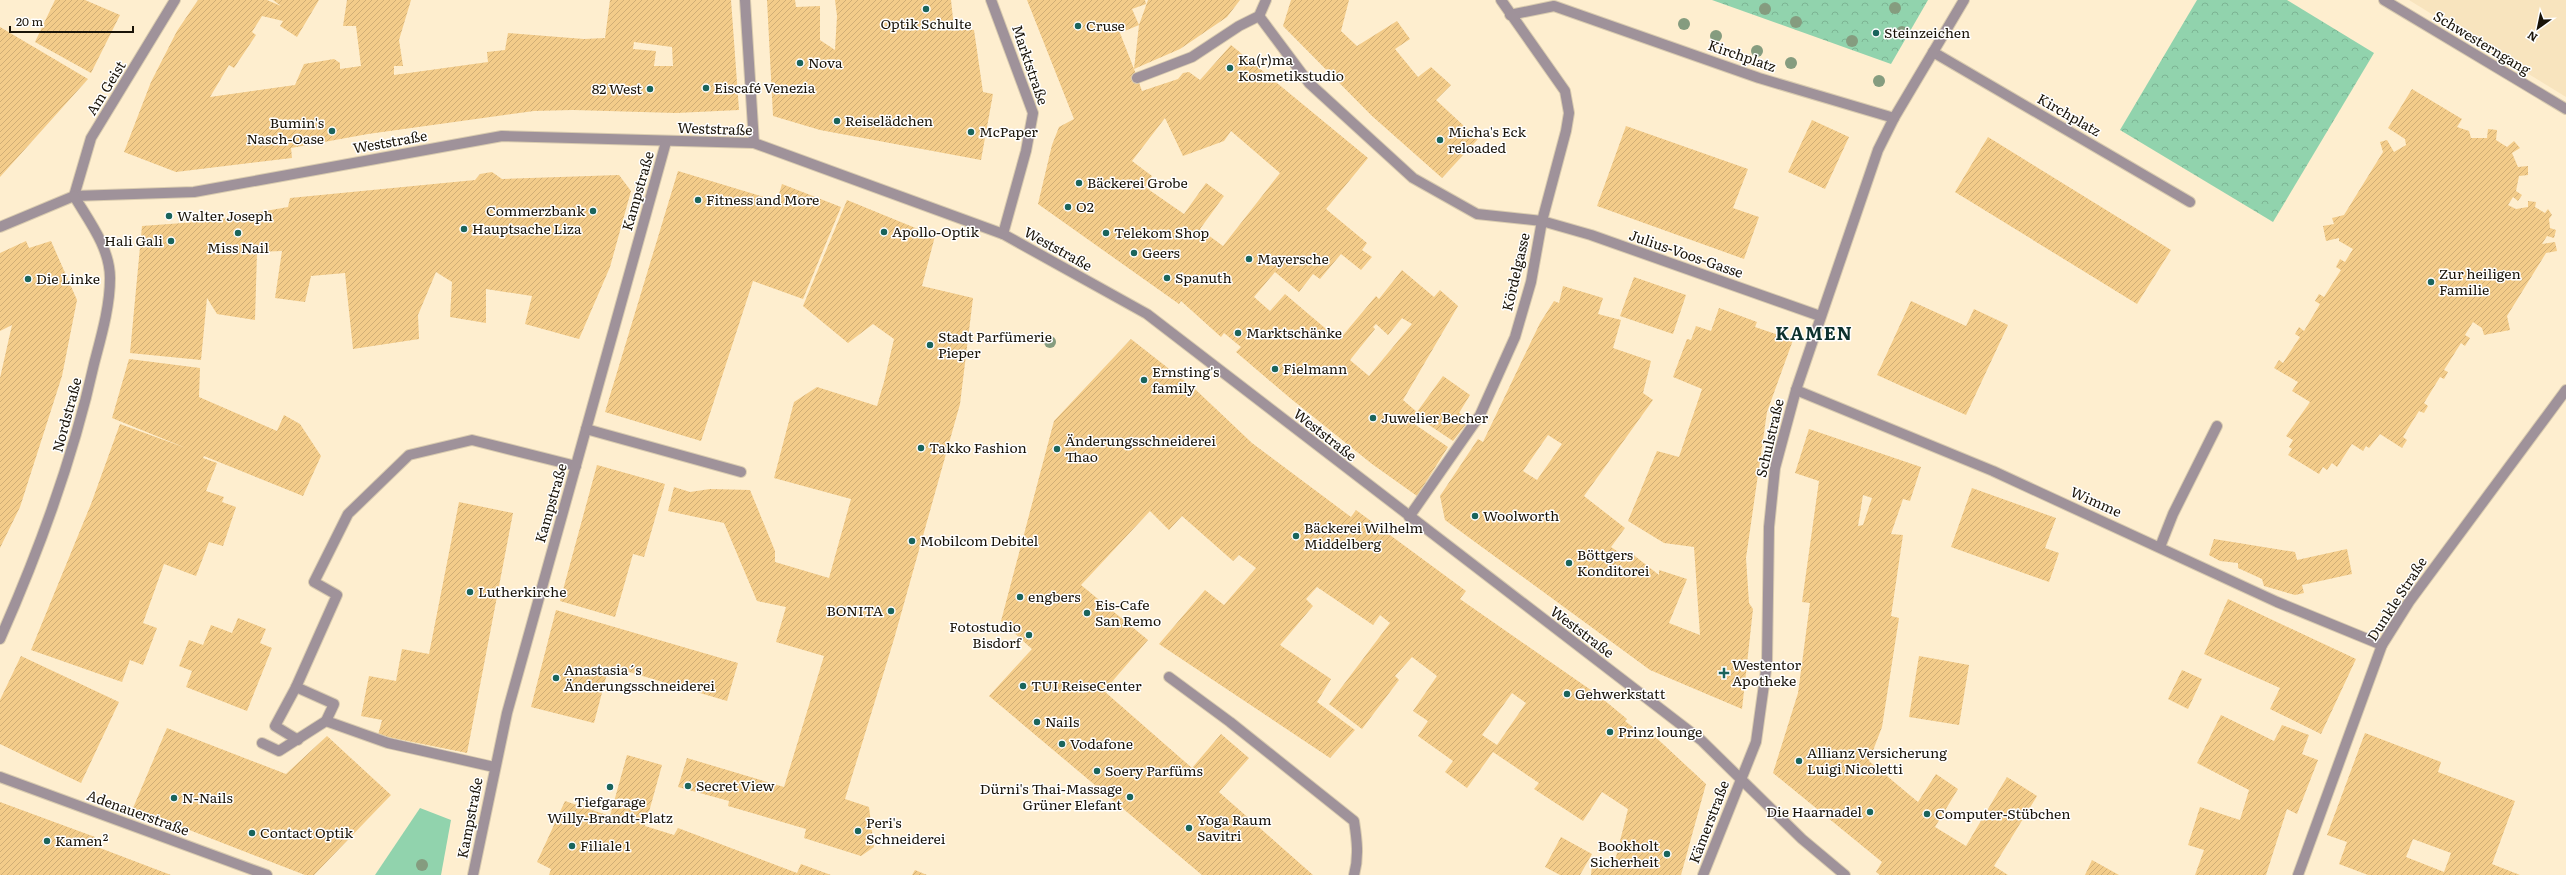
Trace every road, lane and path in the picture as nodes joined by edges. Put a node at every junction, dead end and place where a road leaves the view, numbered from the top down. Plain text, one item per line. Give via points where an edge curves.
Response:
1 (175, 0) edge
2 (745, 0) edge
3 (991, 0) edge
4 (1266, 0) edge
5 (1501, 0) edge
6 (1964, 0) edge
7 (2384, 0) edge
8 (1510, 15) junction
9 (1259, 16) junction
10 (1933, 52) junction
11 (1137, 78) dead end
12 (2566, 109) edge
13 (1894, 118) junction
14 (666, 142) junction
15 (754, 143) junction
16 (74, 196) junction
17 (2190, 202) dead end
18 (1542, 222) junction
19 (0, 227) edge
20 (1003, 234) junction
21 (1820, 316) junction
22 (1796, 390) junction
23 (2566, 390) edge
24 (2217, 426) dead end
25 (586, 429) junction
26 (576, 466) junction
27 (741, 472) dead end
28 (1409, 517) junction
29 (2160, 547) junction
30 (0, 639) edge
31 (2382, 645) junction
32 (1169, 677) dead end
33 (296, 687) junction
34 (326, 721) junction
35 (298, 740) junction
36 (262, 743) dead end
37 (494, 767) junction
38 (0, 777) edge
39 (1741, 778) junction
40 (267, 875) edge
41 (472, 875) edge
42 (1354, 875) edge
43 (1703, 875) edge
44 (1845, 875) edge
45 (2298, 875) edge

1 - 16 street, Am Geist via 91,138
2 - 15 street
3 - 20 street, Marktstraße via 1033,113 1026,151
4 - 9 street
5 - 8 street
6 - 10 street
7 - 12 street, Schwesterngang
8 - 13 street, Kirchplatz via 1554,6 1759,78
8 - 18 street via 1565,91 1569,113
9 - 11 street via 1192,56
9 - 18 street, Kördelgasse via 1309,83 1413,178 1477,214
10 - 13 street
10 - 17 street, Kirchplatz
13 - 21 street, Schulstraße via 1878,150
14 - 15 street, Weststraße
14 - 16 street, Weststraße via 502,136 194,192
14 - 25 street, Kampstraße
15 - 20 street, Weststraße
16 - 19 street
16 - 30 street, Nordstraße via 104,246 110,277 104,324 86,403 65,474
18 - 21 street, Julius-Voos-Gasse via 1591,235
18 - 28 street, Kördelgasse via 1531,282 1515,337 1480,415
20 - 28 street, Weststraße via 1147,314
21 - 22 street, Schulstraße
22 - 29 street, Wimme via 1994,472
22 - 39 street, Schulstraße via 1775,468 1769,527 1767,663 1756,742
23 - 31 street, Dunkle Straße via 2409,602
24 - 29 street via 2173,514
25 - 26 street, Kampstraße
25 - 27 street
26 - 33 street via 472,440 409,455 348,514 317,574 314,582 337,596
26 - 37 street, Kampstraße
28 - 39 street, Weststraße via 1701,740
29 - 31 street, Wimme via 2278,602
31 - 45 street, Dunkle Straße
32 - 42 street via 1230,722 1354,822 1357,864
33 - 34 street via 334,704
33 - 35 street via 275,726
34 - 35 street
34 - 37 street via 388,743
35 - 36 street via 279,750
37 - 41 street, Kampstraße
38 - 40 street, Adenauerstraße
39 - 43 street, Kämerstraße
39 - 44 street, Weststraße via 1802,839

